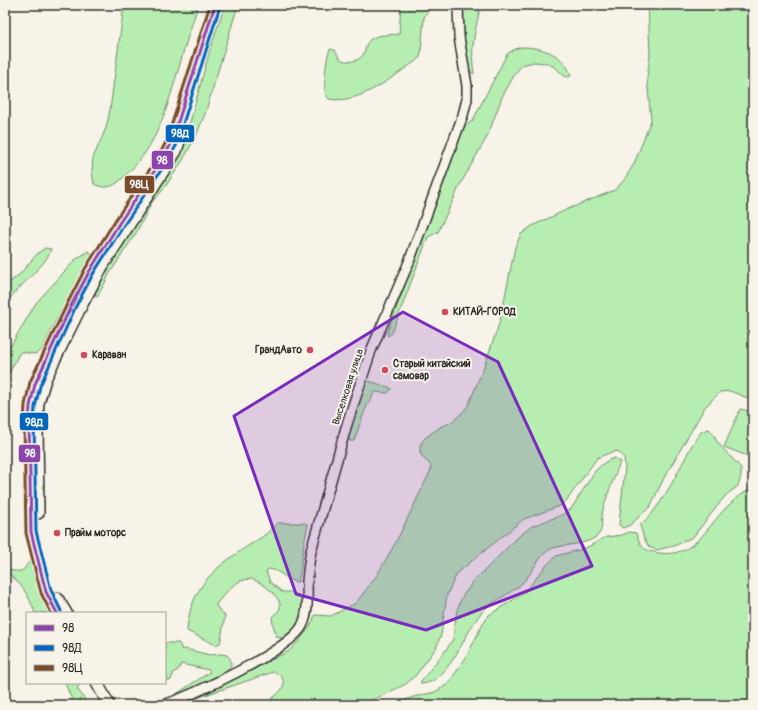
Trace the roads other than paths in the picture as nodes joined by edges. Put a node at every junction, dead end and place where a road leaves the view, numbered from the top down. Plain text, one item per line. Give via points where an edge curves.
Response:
1 (214, 5) edge
2 (221, 5) edge
3 (458, 5) edge
4 (56, 612) edge
5 (65, 612) edge
6 (98, 684) edge
7 (106, 684) edge
8 (109, 705) edge
9 (116, 705) edge
10 (163, 705) edge

1 - 4 main road via 170,144 89,272 35,384 29,421 31,532 46,592
2 - 5 main road via 176,152 103,264 45,379 38,403 39,532 50,581
3 - 10 street, Выселковая улица via 459,37 467,99 463,115 410,262 371,351 347,424 311,551 306,615 302,626 290,640 242,669
6 - 8 main road
7 - 9 main road

